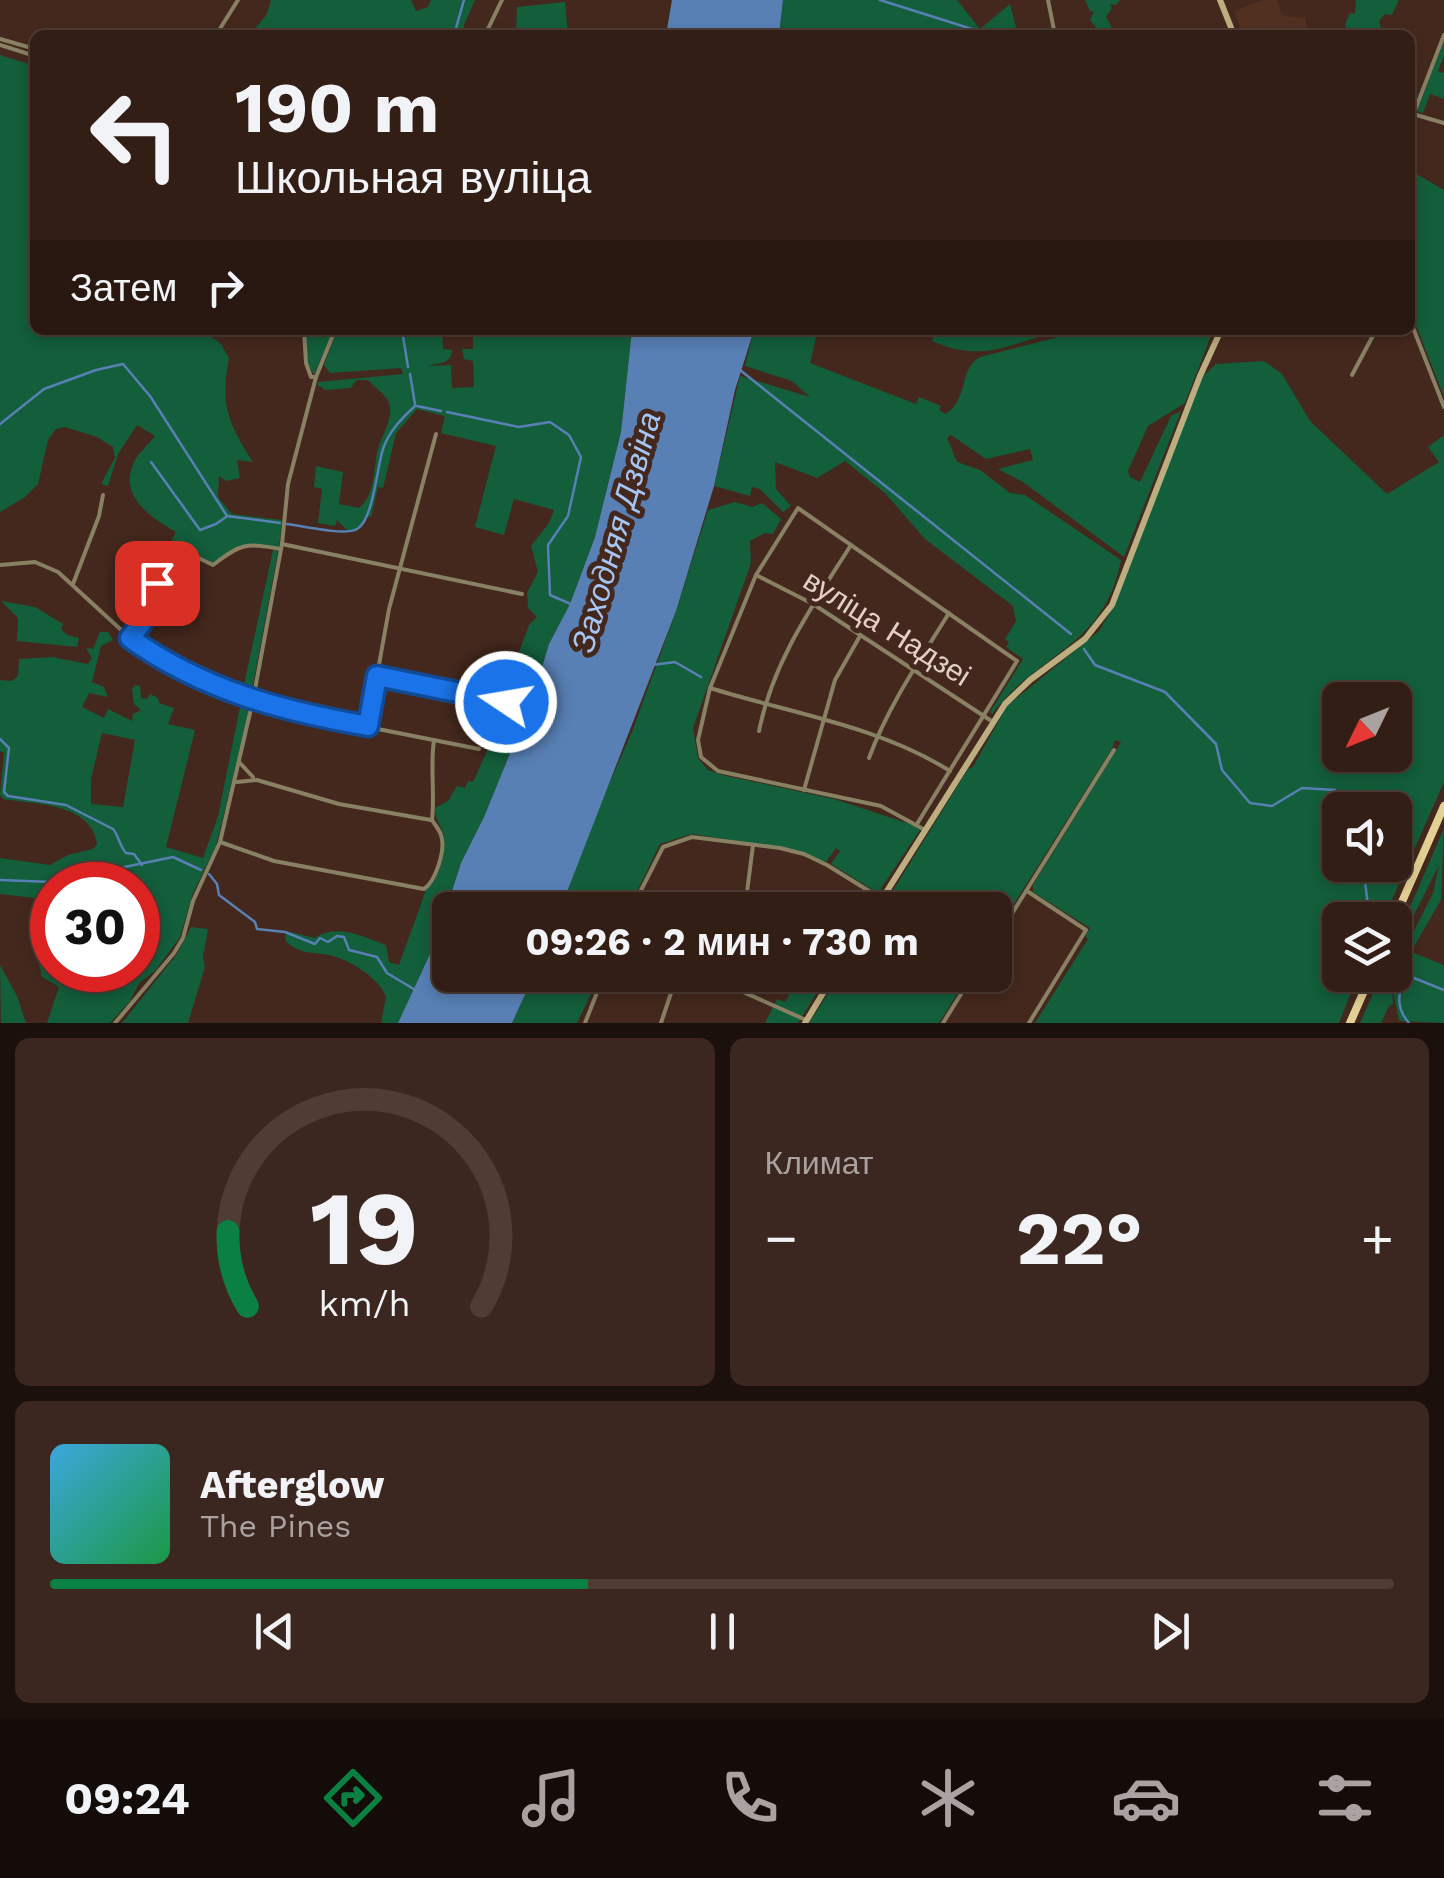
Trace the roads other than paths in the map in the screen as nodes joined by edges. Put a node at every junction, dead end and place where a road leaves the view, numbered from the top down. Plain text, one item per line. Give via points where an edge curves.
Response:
1 (238, 0) edge
2 (502, 0) edge
3 (1048, 0) edge
4 (1220, 0) edge
5 (219, 30) edge
6 (487, 30) edge
7 (1054, 30) edge
8 (1233, 30) edge
9 (1444, 36) edge
10 (0, 42) edge
11 (30, 51) edge
12 (1415, 109) edge
13 (1415, 115) edge
14 (1444, 123) edge
15 (1415, 333) edge
16 (304, 335) edge
17 (333, 335) edge
18 (1218, 335) edge
19 (1373, 335) edge
20 (1352, 375) dead end
21 (316, 377) junction
22 (1444, 407) edge
23 (436, 434) dead end
24 (103, 495) dead end
25 (851, 545) junction
26 (281, 547) junction
27 (0, 565) edge
28 (400, 566) junction
29 (756, 575) junction
30 (72, 584) junction
31 (522, 594) dead end
32 (813, 604) junction
33 (949, 613) junction
34 (861, 634) junction
35 (130, 638) junction
36 (914, 669) junction
37 (377, 676) junction
38 (710, 688) junction
39 (253, 700) junction
40 (506, 702) dead end
41 (764, 704) junction
42 (984, 716) junction
43 (821, 721) junction
44 (992, 722) junction
45 (368, 726) junction
46 (759, 731) dead end
47 (878, 736) junction
48 (434, 740) junction
49 (479, 749) dead end
50 (1114, 750) dead end
51 (870, 758) dead end
52 (239, 762) junction
53 (951, 771) junction
54 (256, 780) junction
55 (234, 785) junction
56 (804, 790) junction
57 (1444, 806) edge
58 (432, 820) junction
59 (917, 824) junction
60 (925, 830) junction
61 (220, 842) junction
62 (753, 844) junction
63 (1026, 891) junction
64 (640, 892) edge
65 (747, 892) edge
66 (870, 892) edge
67 (886, 892) edge
68 (1402, 902) edge
69 (1012, 913) edge
70 (597, 992) edge
71 (672, 992) edge
72 (742, 992) edge
73 (824, 992) edge
74 (962, 992) edge
75 (1364, 992) edge
76 (806, 1022) edge
77 (115, 1023) edge
78 (585, 1023) edge
79 (661, 1023) edge
80 (943, 1023) edge
81 (1029, 1023) edge
82 (1350, 1023) edge

1 - 5 street
2 - 6 street
3 - 7 street
4 - 8 main road
9 - 12 street
10 - 11 street
13 - 14 street
15 - 22 street
16 - 21 street via 306,363
17 - 21 street
18 - 44 main road via 1119,590 1095,628 1016,692
19 - 20 street
21 - 26 street via 292,465
23 - 28 street
24 - 30 street
25 - 29 street via 798,508
25 - 32 street
25 - 33 street
26 - 28 street
26 - 35 street via 244,545 213,565 171,549
26 - 39 street
27 - 30 street via 35,562
28 - 31 street
28 - 37 street
29 - 32 street, вуліца Надзеі
29 - 38 street
30 - 35 street
32 - 34 street, вуліца Надзеі
32 - 41 street
33 - 36 street
33 - 42 street via 1017,661
34 - 36 street, вуліца Надзеі
34 - 43 street
35 - 39 street via 176,669
36 - 42 street, вуліца Надзеі
36 - 47 street
37 - 40 street
37 - 45 street
38 - 41 street
38 - 56 street via 698,740 710,767
39 - 45 street
39 - 52 street
41 - 43 street
41 - 46 street
42 - 44 street, вуліца Надзеі
42 - 53 street
43 - 47 street
43 - 56 street
44 - 60 main road
45 - 48 street
47 - 51 street
47 - 53 street
48 - 49 street
48 - 58 street
50 - 63 street
52 - 54 street
52 - 55 street
53 - 59 street
54 - 55 street
54 - 58 street via 339,804
55 - 61 street
56 - 59 street via 881,806
57 - 68 main road
58 - 61 street via 442,836 440,854 424,889 274,861
59 - 60 street
60 - 67 main road
61 - 77 street via 183,938
62 - 64 street via 692,836 663,848
62 - 65 street
62 - 66 street via 804,854
63 - 69 street
63 - 81 street via 1086,930
70 - 78 street
71 - 79 street
72 - 76 street
73 - 76 main road
74 - 80 street
75 - 82 main road

